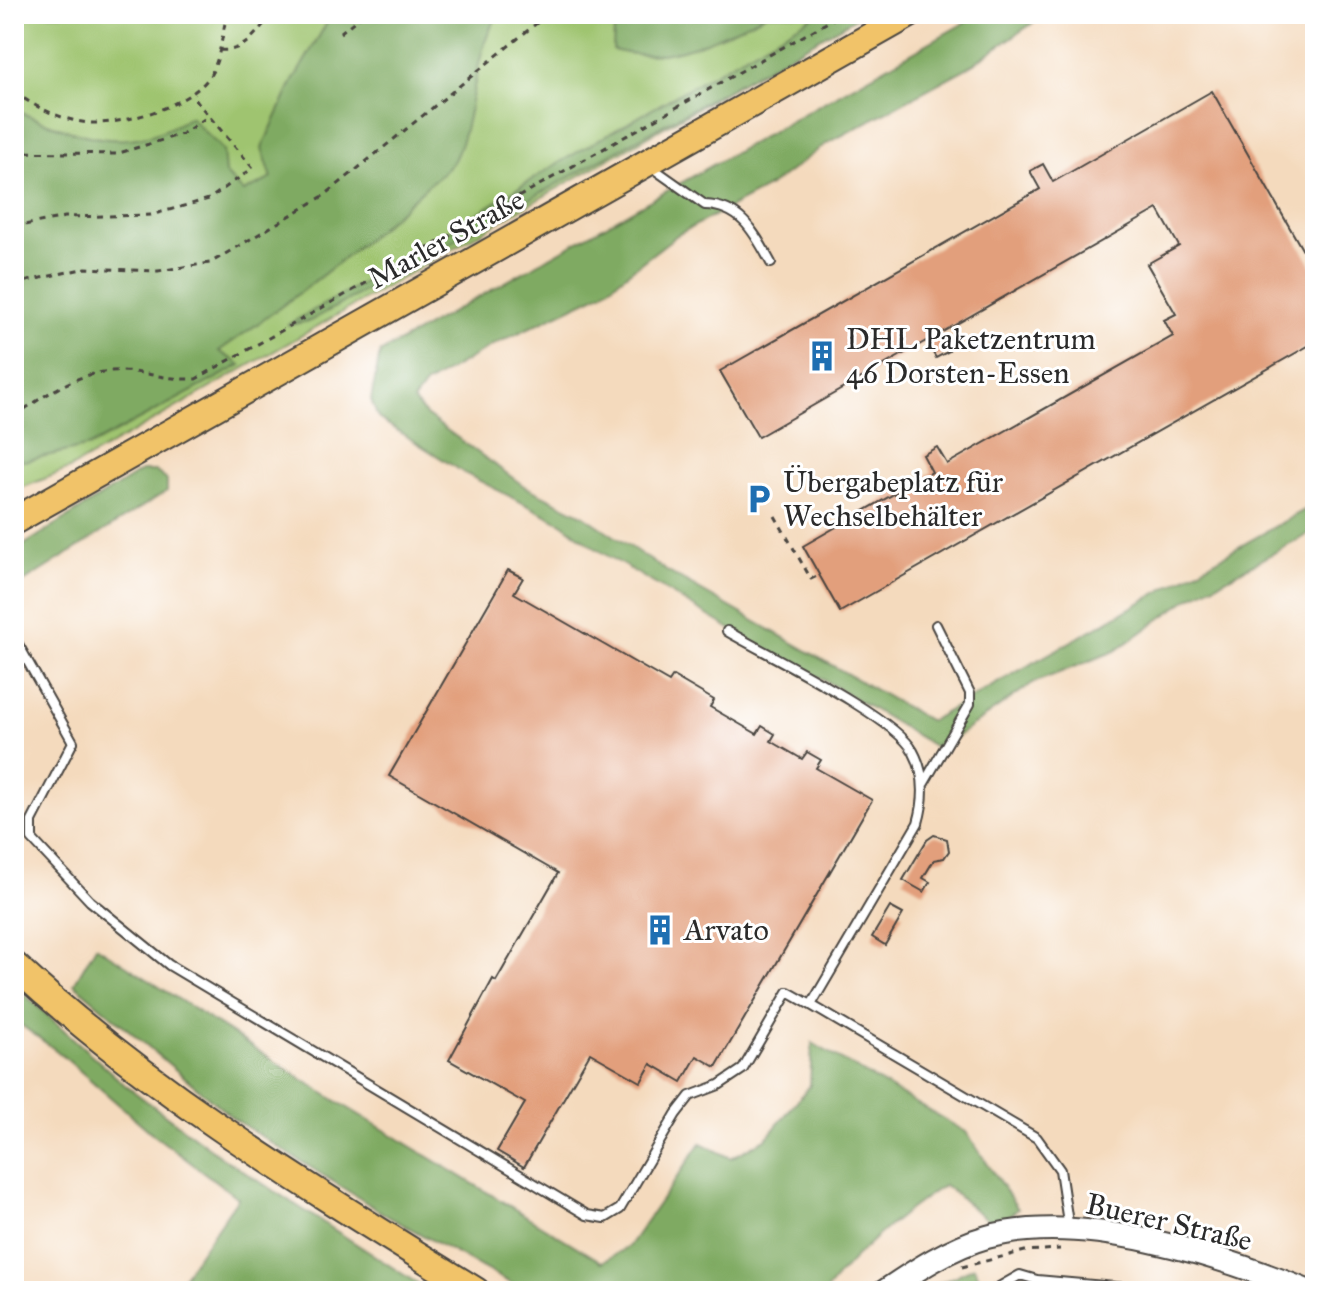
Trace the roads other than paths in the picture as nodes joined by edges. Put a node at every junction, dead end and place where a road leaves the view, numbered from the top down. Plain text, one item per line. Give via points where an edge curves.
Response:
1 (910, 14) edge
2 (646, 163) junction
3 (771, 263) dead end
4 (56, 496) junction
5 (14, 508) edge
6 (14, 521) edge
7 (936, 625) dead end
8 (727, 631) dead end
9 (14, 637) edge
10 (924, 783) junction
11 (14, 965) edge
12 (811, 1005) junction
13 (1066, 1239) junction
14 (476, 1291) edge
15 (885, 1291) edge
16 (992, 1291) edge
17 (1160, 1291) edge
18 (1307, 1291) edge

1 - 2 main road, Marler Straße
2 - 3 lane via 705,205 743,217
2 - 4 main road, Marler Straße
4 - 5 main road
4 - 6 main road, Marler Straße
7 - 10 lane via 970,693 970,704
8 - 10 lane via 892,727 913,751
9 - 12 lane via 73,742 32,821 32,839 90,901 169,965 587,1215 605,1218 620,1209 676,1114 690,1096 743,1069 788,992
10 - 12 lane via 918,823
11 - 14 main road via 138,1072 235,1141
12 - 13 lane via 1037,1138 1060,1170
13 - 15 street, Buerer Straße via 986,1238 937,1259
13 - 18 street, Buerer Straße via 1185,1252
16 - 17 lane via 1020,1275

